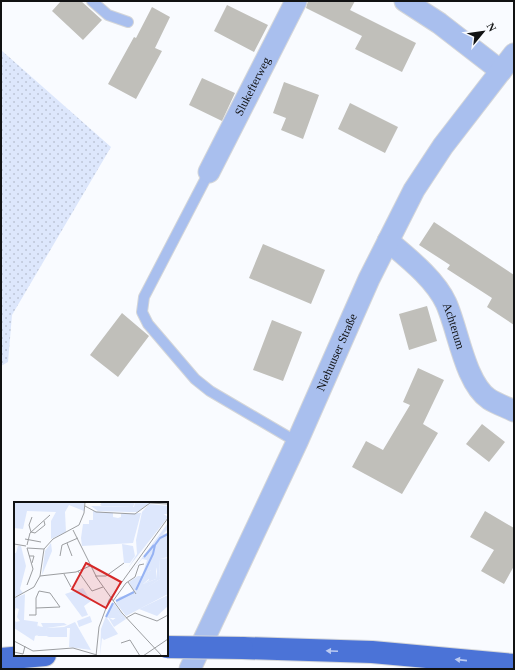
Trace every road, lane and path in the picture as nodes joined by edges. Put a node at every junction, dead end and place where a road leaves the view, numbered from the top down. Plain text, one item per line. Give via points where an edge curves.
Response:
1 (92, 1) edge
2 (296, 1) edge
3 (405, 1) edge
4 (128, 22) dead end
5 (514, 54) edge
6 (501, 71) junction
7 (209, 172) joint
8 (388, 241) junction
9 (514, 412) edge
10 (297, 442) junction
11 (168, 647) edge
12 (33, 656) edge
13 (1, 659) edge
14 (514, 665) edge
15 (190, 669) edge

1 - 4 lane via 108,14
2 - 7 street, Slukefterweg
3 - 6 street via 439,23
5 - 6 street, Niehuuser Straße
6 - 8 street, Niehuuser Straße via 443,146 414,190
7 - 10 lane via 144,297 142,312 148,324 195,379 210,392
8 - 9 street, Achterum via 436,286 446,302 476,385 488,399
8 - 10 street, Niehuuser Straße
10 - 15 street, Niehuuser Straße
14 -> 11 highway, bridge via 372,652
12 - 13 highway

